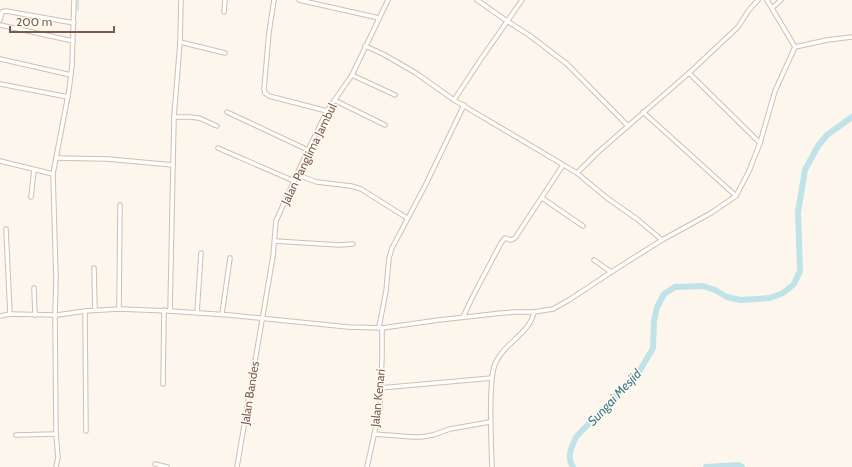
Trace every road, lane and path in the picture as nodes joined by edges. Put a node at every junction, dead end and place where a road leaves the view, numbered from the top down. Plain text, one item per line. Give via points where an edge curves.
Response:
1 (74, 0) edge
2 (181, 0) edge
3 (226, 0) edge
4 (274, 0) edge
5 (298, 0) edge
6 (388, 0) edge
7 (522, 0) edge
8 (758, 0) edge
9 (767, 0) edge
10 (782, 0) edge
11 (480, 1) edge
12 (774, 7) junction
13 (224, 12) dead end
14 (379, 18) junction
15 (0, 20) edge
16 (507, 21) junction
17 (74, 23) junction
18 (0, 25) edge
19 (852, 37) edge
20 (73, 41) junction
21 (180, 42) junction
22 (365, 46) junction
23 (795, 47) junction
24 (225, 52) dead end
25 (0, 60) edge
26 (688, 73) junction
27 (71, 75) junction
28 (352, 75) junction
29 (0, 84) edge
30 (395, 95) dead end
31 (68, 97) junction
32 (334, 100) junction
33 (454, 100) junction
34 (464, 105) junction
35 (227, 112) dead end
36 (327, 112) junction
37 (644, 112) junction
38 (174, 117) junction
39 (385, 125) dead end
40 (217, 126) dead end
41 (628, 126) junction
42 (760, 143) junction
43 (218, 148) dead end
44 (308, 150) junction
45 (56, 158) junction
46 (0, 161) edge
47 (173, 165) junction
48 (563, 165) junction
49 (34, 170) junction
50 (576, 173) junction
51 (53, 174) junction
52 (297, 176) junction
53 (294, 181) junction
54 (736, 196) junction
55 (31, 197) dead end
56 (542, 198) junction
57 (120, 205) dead end
58 (408, 218) junction
59 (583, 226) dead end
60 (6, 229) dead end
61 (662, 240) junction
62 (275, 241) junction
63 (353, 244) dead end
64 (201, 253) dead end
65 (230, 258) dead end
66 (594, 260) dead end
67 (94, 268) dead end
68 (611, 272) junction
69 (34, 288) dead end
70 (119, 309) junction
71 (96, 310) junction
72 (164, 310) junction
73 (85, 311) junction
74 (170, 311) junction
75 (197, 312) junction
76 (534, 312) junction
77 (10, 314) junction
78 (222, 314) junction
79 (35, 315) junction
80 (58, 315) junction
81 (0, 316) edge
82 (463, 317) junction
83 (262, 318) junction
84 (380, 328) junction
85 (492, 378) junction
86 (163, 384) dead end
87 (380, 388) junction
88 (490, 422) junction
89 (86, 431) dead end
90 (56, 434) junction
91 (374, 434) junction
92 (16, 435) dead end
93 (155, 464) dead end
94 (56, 467) edge
95 (167, 467) edge
96 (237, 467) edge
97 (367, 467) edge
98 (492, 467) edge

1 - 17 street
2 - 21 street
3 - 13 street
4 - 36 street via 265,93
5 - 14 street
6 - 14 street, Jalan Panglima Jambul
7 - 16 street
8 - 26 street via 738,27
9 - 12 street
10 - 12 street
11 - 16 street
12 - 23 street
14 - 22 street, Jalan Panglima Jambul
15 - 17 street via 2,12 6,10
16 - 33 street
16 - 41 street via 530,35 567,64
17 - 20 street
18 - 20 street
19 - 23 street
20 - 27 street
21 - 24 street
21 - 38 street
22 - 28 street, Jalan Panglima Jambul
22 - 33 street via 416,73
23 - 42 street via 775,91
25 - 27 street
26 - 37 street
26 - 42 street
27 - 31 street
28 - 30 street
28 - 32 street, Jalan Panglima Jambul
29 - 31 street
31 - 45 street
32 - 36 street, Jalan Panglima Jambul
32 - 39 street
33 - 34 street
34 - 48 street
34 - 58 street, Jalan Kenari
35 - 44 street
36 - 44 street, Jalan Panglima Jambul
37 - 41 street
37 - 54 street
38 - 40 street via 199,118
38 - 47 street
41 - 50 street
42 - 54 street via 750,171
43 - 53 street
44 - 52 street, Jalan Panglima Jambul
45 - 47 street via 108,159
45 - 51 street
46 - 49 street
47 - 74 street
48 - 50 street
48 - 56 street
49 - 51 street
49 - 55 street
50 - 61 street
51 - 80 street
52 - 53 street, Jalan Panglima Jambul
52 - 58 street via 317,182 361,188
53 - 62 street, Jalan Panglima Jambul via 276,221
54 - 61 street via 712,213
56 - 59 street
56 - 82 street via 515,238 505,238 501,244
57 - 70 street
58 - 84 street, Jalan Kenari via 389,258
60 - 77 street
61 - 68 street
62 - 63 street
62 - 83 street, Jalan Panglima Jambul
64 - 75 street
65 - 78 street
66 - 68 street
67 - 71 street
68 - 76 street via 552,309
69 - 79 street
70 - 71 street
70 - 72 street
71 - 73 street
72 - 74 street
72 - 86 street
73 - 80 street
73 - 89 street
74 - 75 street
75 - 78 street
76 - 82 street
76 - 85 street via 528,326 497,358
77 - 79 street
77 - 81 street
78 - 83 street
79 - 80 street
80 - 90 street
82 - 84 street
83 - 84 street
83 - 96 street, Jalan Bandes
84 - 87 street, Jalan Kenari
85 - 87 street
85 - 88 street
87 - 91 street, Jalan Kenari via 380,408
88 - 91 street via 421,437
88 - 98 street
90 - 92 street
90 - 94 street
91 - 97 street, Jalan Kenari
93 - 95 street

